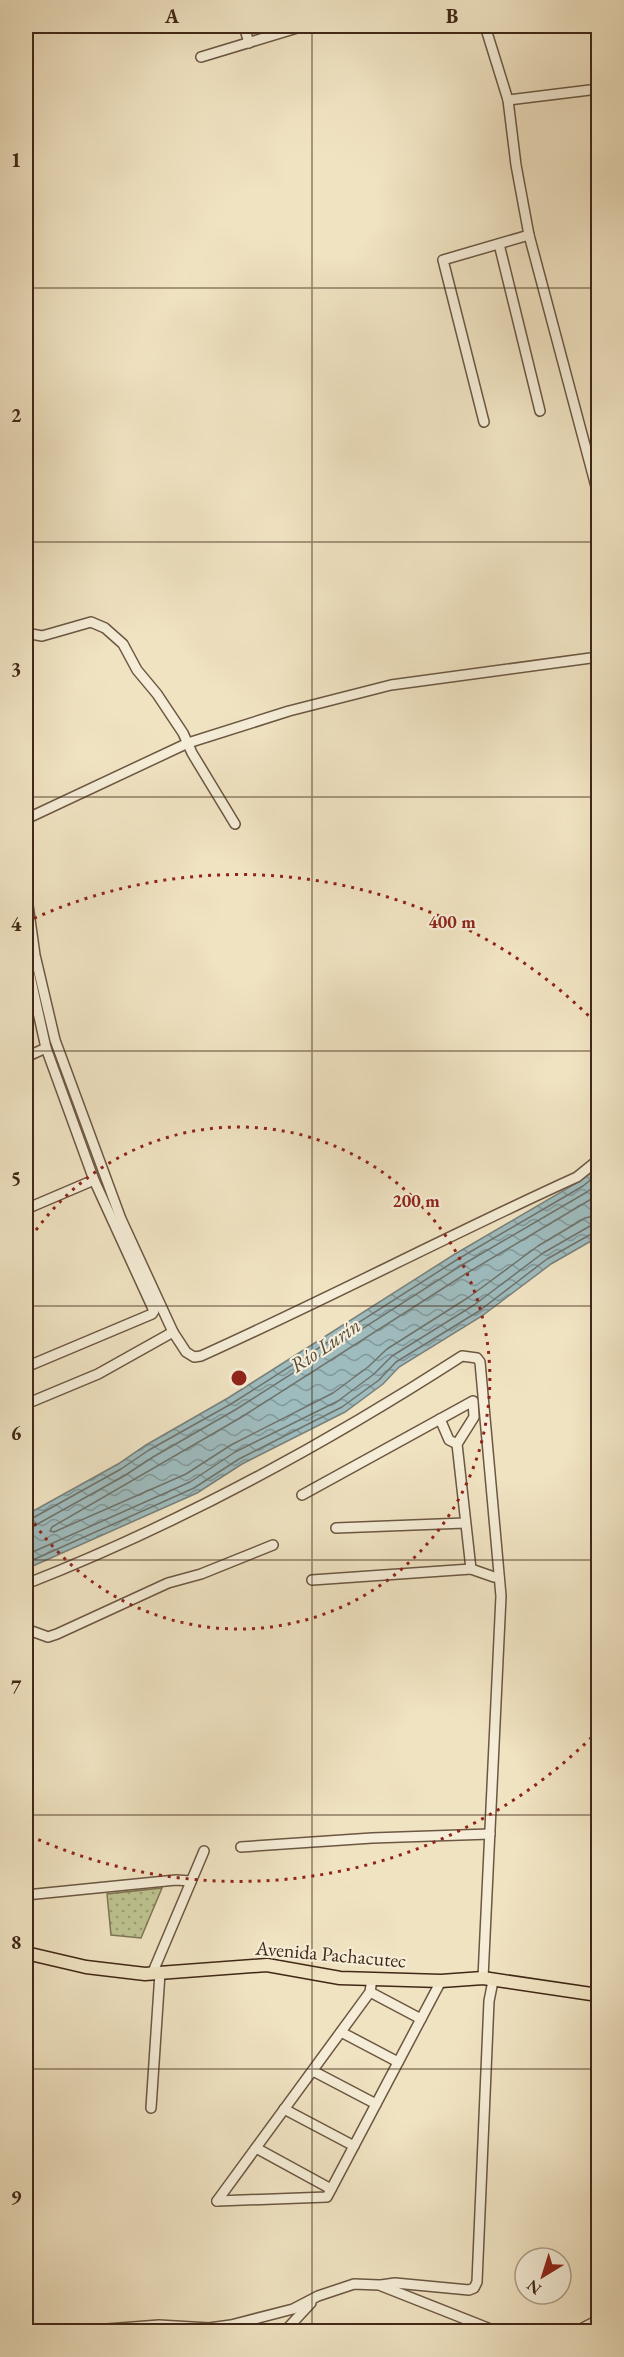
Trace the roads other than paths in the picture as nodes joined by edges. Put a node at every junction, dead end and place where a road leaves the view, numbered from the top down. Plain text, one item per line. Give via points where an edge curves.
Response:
1 (244, 26) edge
2 (296, 26) edge
3 (485, 26) edge
4 (249, 43) junction
5 (201, 57) dead end
6 (598, 89) edge
7 (508, 100) junction
8 (529, 236) junction
9 (499, 244) junction
10 (540, 411) dead end
11 (484, 422) dead end
12 (598, 494) edge
13 (26, 633) edge
14 (598, 657) edge
15 (188, 743) junction
16 (26, 819) edge
17 (235, 824) dead end
18 (26, 891) edge
19 (26, 958) edge
20 (46, 1048) junction
21 (26, 1057) edge
22 (598, 1160) edge
23 (94, 1180) junction
24 (26, 1209) edge
25 (173, 1332) junction
26 (26, 1367) edge
27 (26, 1404) edge
28 (440, 1419) junction
29 (457, 1444) junction
30 (302, 1495) dead end
31 (465, 1523) junction
32 (336, 1528) dead end
33 (273, 1545) dead end
34 (471, 1569) junction
35 (499, 1577) junction
36 (312, 1580) dead end
37 (26, 1584) edge
38 (26, 1629) edge
39 (490, 1834) junction
40 (241, 1847) dead end
41 (204, 1851) dead end
42 (191, 1881) junction
43 (26, 1894) edge
44 (26, 1953) edge
45 (156, 1973) junction
46 (488, 1980) junction
47 (441, 1981) junction
48 (371, 1985) junction
49 (598, 1995) edge
50 (421, 2019) junction
51 (341, 2032) junction
52 (398, 2062) junction
53 (313, 2071) junction
54 (376, 2104) junction
55 (151, 2108) dead end
56 (284, 2109) junction
57 (354, 2146) junction
58 (256, 2148) junction
59 (331, 2189) junction
60 (379, 2285) junction
61 (318, 2295) junction
62 (598, 2320) edge
63 (209, 2330) edge
64 (68, 2331) edge
65 (284, 2331) edge
66 (498, 2331) edge
67 (575, 2331) edge

1 - 4 street
2 - 4 street
3 - 7 street
4 - 5 street
6 - 7 street
7 - 8 street
8 - 9 street
8 - 12 street
9 - 10 street
9 - 11 street via 443,260
13 - 15 street via 42,636 92,622 105,628 123,644
14 - 15 street via 391,685 289,711
15 - 16 street
15 - 17 street
18 - 25 street via 35,956 55,1040 121,1219
19 - 20 street
20 - 21 street
20 - 23 street
22 - 25 street via 577,1177 201,1356 186,1352
23 - 24 street
23 - 26 street via 153,1313
25 - 27 street via 98,1374
28 - 29 street via 449,1440
28 - 29 street via 473,1401 474,1417
28 - 30 street
29 - 31 street
31 - 32 street
31 - 34 street
33 - 38 street via 201,1575 168,1583 57,1634 48,1637
34 - 35 street
34 - 36 street
35 - 37 street via 480,1362 462,1356 352,1425 223,1495 131,1540
35 - 39 street
39 - 40 street
39 - 46 street
41 - 42 street
42 - 43 street
42 - 45 street
44 - 45 main road, Avenida Pachacutec via 86,1967
45 - 48 main road, Avenida Pachacutec via 267,1965
45 - 55 street
46 - 47 main road, Avenida Pachacutec
46 - 49 main road, Avenida Pachacutec
46 - 60 street via 477,2282 469,2290
47 - 48 main road, Avenida Pachacutec
47 - 50 street
48 - 50 street
48 - 51 street
50 - 52 street
51 - 52 street
51 - 53 street
52 - 54 street
53 - 54 street
53 - 56 street
54 - 57 street
56 - 57 street
56 - 58 street
57 - 59 street
58 - 59 street
58 - 59 street via 217,2201 327,2197
60 - 61 street via 354,2284
60 - 66 street
61 - 63 street via 293,2309
61 - 65 street
62 - 67 street
63 - 64 street via 159,2325

